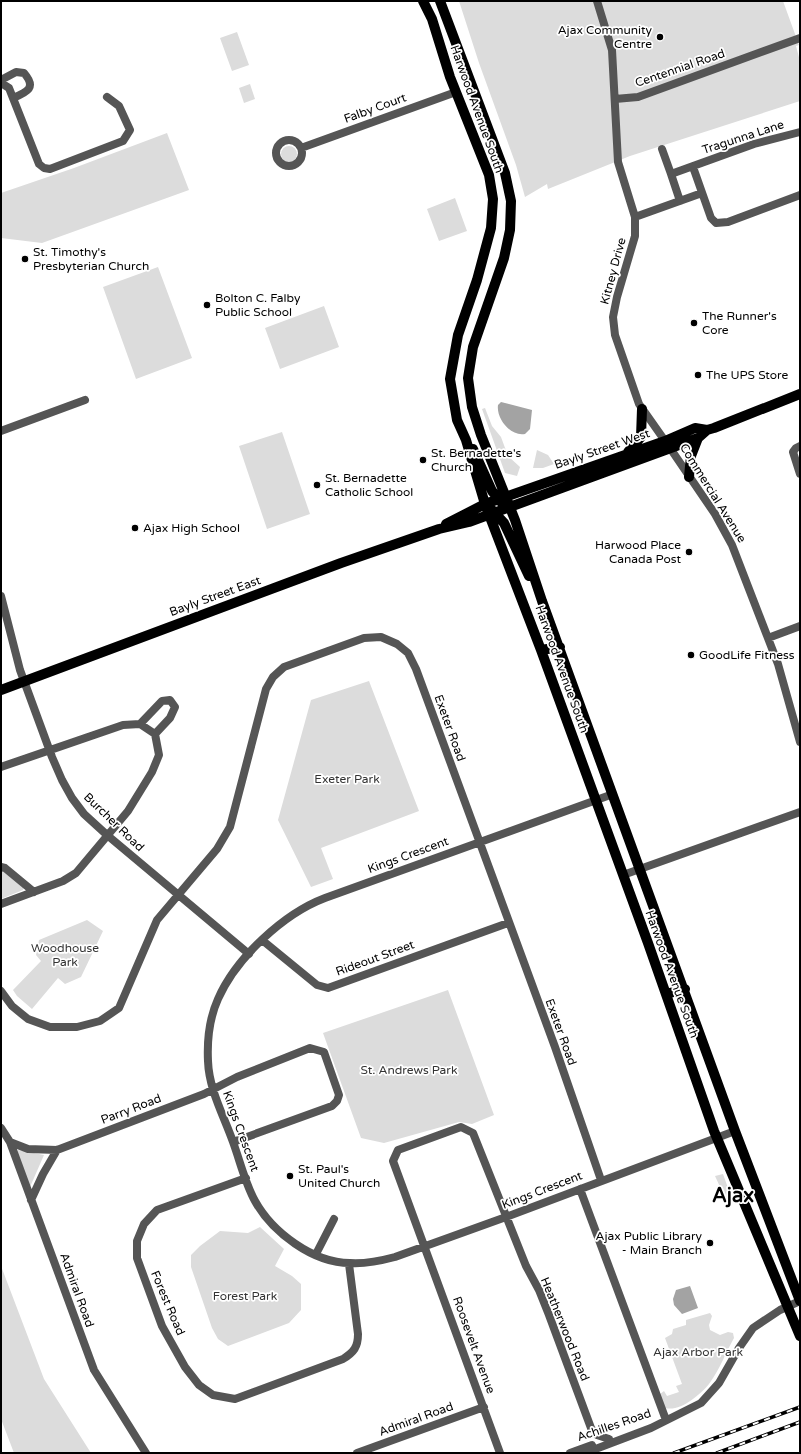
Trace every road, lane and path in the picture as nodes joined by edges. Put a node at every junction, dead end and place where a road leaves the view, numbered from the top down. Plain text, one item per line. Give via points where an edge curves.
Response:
1 (423, 1) edge
2 (440, 1) edge
3 (597, 1) edge
4 (800, 38) edge
5 (1, 81) edge
6 (471, 86) junction
7 (456, 92) junction
8 (107, 97) dead end
9 (13, 98) junction
10 (615, 99) junction
11 (799, 135) edge
12 (301, 148) dead end
13 (662, 149) dead end
14 (693, 166) junction
15 (671, 174) junction
16 (702, 193) junction
17 (800, 195) edge
18 (680, 201) junction
19 (635, 217) junction
20 (800, 394) edge
21 (85, 400) dead end
22 (642, 409) junction
23 (1, 430) edge
24 (707, 430) junction
25 (698, 438) junction
26 (466, 440) junction
27 (668, 444) junction
28 (798, 447) edge
29 (627, 453) junction
30 (800, 474) edge
31 (689, 477) junction
32 (502, 498) junction
33 (485, 504) junction
34 (510, 506) junction
35 (492, 513) junction
36 (439, 529) junction
37 (1, 596) edge
38 (542, 601) junction
39 (800, 626) edge
40 (768, 638) junction
41 (560, 647) junction
42 (541, 650) junction
43 (25, 682) junction
44 (1, 690) edge
45 (140, 724) junction
46 (155, 734) junction
47 (800, 742) edge
48 (50, 750) junction
49 (1, 767) edge
50 (613, 794) junction
51 (596, 800) junction
52 (800, 812) edge
53 (107, 835) junction
54 (480, 842) junction
55 (1, 867) edge
56 (641, 870) junction
57 (623, 875) junction
58 (34, 892) junction
59 (178, 895) junction
60 (1, 904) edge
61 (508, 922) junction
62 (262, 940) junction
63 (249, 954) junction
64 (685, 989) junction
65 (1, 991) edge
66 (666, 994) junction
67 (213, 1090) junction
68 (1, 1128) edge
69 (735, 1131) junction
70 (717, 1138) junction
71 (10, 1142) junction
72 (233, 1142) junction
73 (57, 1150) junction
74 (246, 1178) junction
75 (602, 1180) junction
76 (580, 1188) junction
77 (31, 1200) junction
78 (506, 1217) junction
79 (334, 1218) dead end
80 (424, 1246) junction
81 (316, 1254) junction
82 (349, 1264) junction
83 (800, 1301) edge
84 (788, 1306) junction
85 (800, 1336) edge
86 (484, 1407) junction
87 (666, 1420) junction
88 (591, 1428) junction
89 (609, 1439) junction
90 (586, 1450) edge
91 (146, 1453) edge
92 (357, 1453) edge
93 (500, 1453) edge
94 (570, 1453) edge

1 - 7 main road, Harwood Avenue South via 432,19
2 - 6 main road, Harwood Avenue South via 468,70
3 - 10 street via 612,50
4 - 10 street, Centennial Road via 638,97
5 - 9 street via 9,88
5 - 9 street via 16,72 24,73 30,79 27,92
6 - 7 main road
6 - 32 main road, Harwood Avenue South via 505,173 511,201 510,230 504,258 473,347 468,378 472,407
7 - 12 street, Falby Court
7 - 26 main road, Harwood Avenue South via 488,175 492,199 491,228 458,335 450,379 457,420
8 - 9 street via 119,106 130,130 124,141 50,168 44,168 39,164
10 - 19 street, Kitney Drive via 618,162
11 - 14 street, Tragunna Lane via 754,144
13 - 15 street
14 - 15 street, Tragunna Lane
14 - 16 street
15 - 18 street
16 - 17 street via 711,218 716,223 728,222
16 - 18 street
18 - 19 street
19 - 22 street, Kitney Drive via 635,236 613,317 615,335
20 - 24 main road, Bayly Street West
21 - 23 street
22 - 27 street, Kitney Drive
22 - 29 main road via 641,437
24 - 25 main road, Bayly Street West
24 - 27 main road, Bayly Street West via 695,428
25 - 27 main road, Bayly Street West
25 - 31 main road via 690,456
26 - 32 main road via 475,451 492,491
26 - 33 main road, Harwood Avenue South
27 - 29 main road, Bayly Street West
27 - 31 street, Commercial Avenue
27 - 34 main road, Bayly Street West
28 - 30 street via 793,452
29 - 32 main road, Bayly Street West
31 - 40 street, Commercial Avenue via 715,514 732,545
32 - 33 main road, Bayly Street West
32 - 34 main road via 504,505
33 - 35 main road, Harwood Avenue South
33 - 36 main road, Bayly Street East
34 - 35 main road, Bayly Street West
34 - 38 main road, Harwood Avenue South
35 - 36 main road, Bayly Street East via 470,522
35 - 38 main road via 504,523
35 - 42 main road, Harwood Avenue South
36 - 43 main road, Bayly Street East via 341,563
37 - 43 street, Burcher Road
38 - 41 main road, Harwood Avenue South
39 - 40 street
40 - 47 street, Commercial Avenue
41 - 42 main road
41 - 50 main road, Harwood Avenue South
42 - 51 main road, Harwood Avenue South
43 - 44 main road, Bayly Street East
43 - 48 street, Burcher Road
45 - 46 street
45 - 46 street via 162,701 170,700 174,707 172,712
45 - 48 street via 123,724
46 - 53 street via 159,755 152,772 128,811
48 - 49 street
48 - 53 street, Burcher Road via 72,798 84,814
50 - 51 street, Kings Crescent
50 - 56 main road, Harwood Avenue South
51 - 54 street, Kings Crescent
51 - 57 main road, Harwood Avenue South
52 - 56 street
53 - 58 street via 76,873
53 - 59 street, Burcher Road
54 - 59 street, Exeter Road via 408,653 398,644 380,637 364,638 284,667 273,677 266,689 230,827 217,849
54 - 61 street, Exeter Road
54 - 62 street, Kings Crescent via 314,902 288,917
55 - 58 street
56 - 57 street
56 - 64 main road, Harwood Avenue South
57 - 66 main road, Harwood Avenue South
58 - 60 street
59 - 63 street, Burcher Road
59 - 65 street, Exeter Road via 157,920 119,1008 100,1021 77,1027 50,1027 39,1024 12,1006
61 - 62 street, Rideout Street via 328,988 317,985
61 - 75 street, Exeter Road
62 - 63 street, Kings Crescent
63 - 67 street, Kings Crescent via 226,984 208,1030 208,1062
64 - 66 main road
64 - 69 main road, Harwood Avenue South
66 - 70 main road, Harwood Avenue South
67 - 72 street, Kings Crescent
67 - 72 street, Parry Road via 237,1077 310,1048 324,1052 340,1095 337,1102
67 - 73 street, Parry Road
68 - 71 street, Admiral Road
69 - 70 street, Kings Crescent
69 - 83 main road, Harwood Avenue South
70 - 75 street, Kings Crescent
70 - 84 main road, Harwood Avenue South
71 - 73 street, Parry Road via 28,1149
71 - 77 street, Admiral Road
72 - 74 street, Kings Crescent
73 - 77 street
74 - 81 street, Kings Crescent via 255,1200 274,1226 299,1246
74 - 82 street, Forest Road via 157,1210 144,1224 137,1241 137,1258 162,1326 185,1367 199,1385 214,1395 235,1398 343,1359 353,1353 358,1343 358,1334
75 - 76 street, Kings Crescent
76 - 78 street, Kings Crescent
76 - 87 street
77 - 91 street, Admiral Road via 94,1370
78 - 80 street, Kings Crescent
78 - 80 street, Heatherwood Road via 473,1133 468,1129 461,1127 409,1145 398,1150 393,1161
78 - 88 street, Heatherwood Road via 539,1290
79 - 81 street
80 - 82 street, Kings Crescent via 382,1260
80 - 86 street, Roosevelt Avenue
81 - 82 street, Kings Crescent
83 - 84 street, Achilles Road
84 - 85 main road, Harwood Avenue South
84 - 87 street, Achilles Road via 762,1320 746,1337 719,1383 707,1398 694,1408
86 - 92 street, Admiral Road
86 - 93 street, Roosevelt Avenue
87 - 89 street, Achilles Road via 641,1426
87 - 90 street, Achilles Road via 643,1431
88 - 89 street via 597,1435
88 - 90 street
89 - 90 street, Achilles Road
90 - 94 street, Achilles Road

